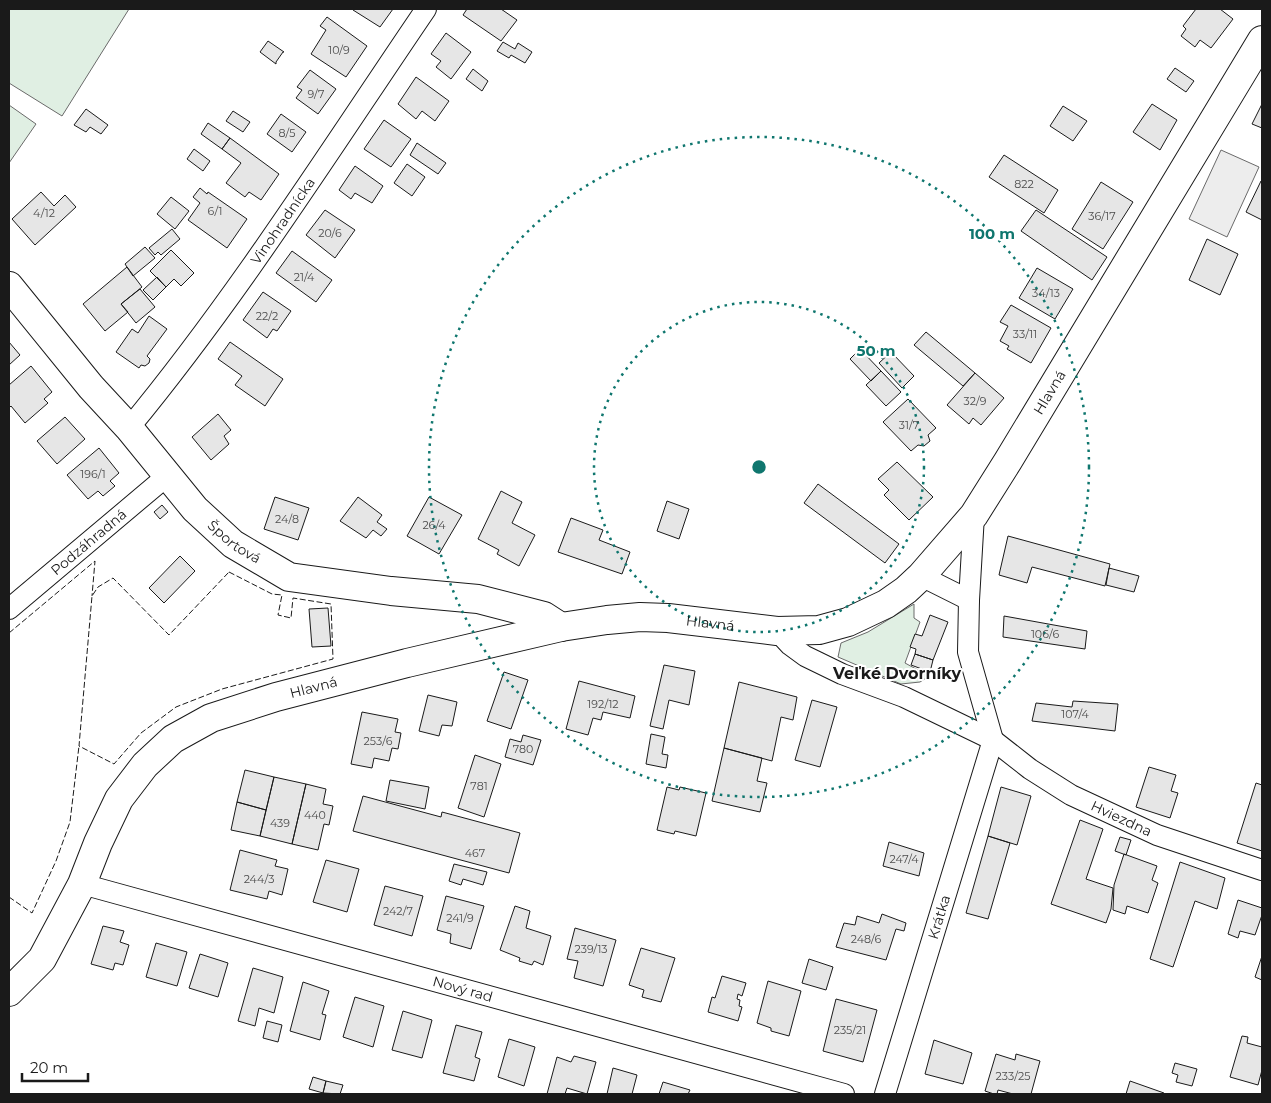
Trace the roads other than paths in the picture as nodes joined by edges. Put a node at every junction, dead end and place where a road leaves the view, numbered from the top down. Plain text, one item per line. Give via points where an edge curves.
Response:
1 (426, 9) edge
2 (1262, 40) edge
3 (9, 286) edge
4 (129, 428) junction
5 (167, 476) junction
6 (974, 515) junction
7 (921, 576) junction
8 (969, 600) junction
9 (9, 608) edge
10 (561, 627) junction
11 (778, 631) junction
12 (993, 740) junction
13 (1262, 870) edge
14 (82, 884) junction
15 (9, 992) edge
16 (844, 1094) edge
17 (885, 1094) edge

1 - 4 street, Vinohradnícka via 280,224 171,376
2 - 6 main road, Hlavná
3 - 4 main road, Športová via 91,387
4 - 5 main road, Športová
5 - 9 street, Podzáhradná
5 - 10 main road, Športová via 195,509 233,544 289,577 478,599 544,616
6 - 7 main road, Hlavná
6 - 8 street
7 - 8 street
7 - 11 main road, Hlavná via 886,604 848,622 819,630
8 - 12 street via 968,652
10 - 11 main road, Hlavná via 640,618
10 - 14 main road, Hlavná via 276,697 204,722 173,739 145,765 119,799
11 - 12 street, Hviezdna via 805,656 904,697
12 - 13 street, Hviezdna via 1071,795 1157,835
12 - 17 street, Krátka
14 - 15 main road, Hlavná via 42,959
14 - 16 street, Nový rad

